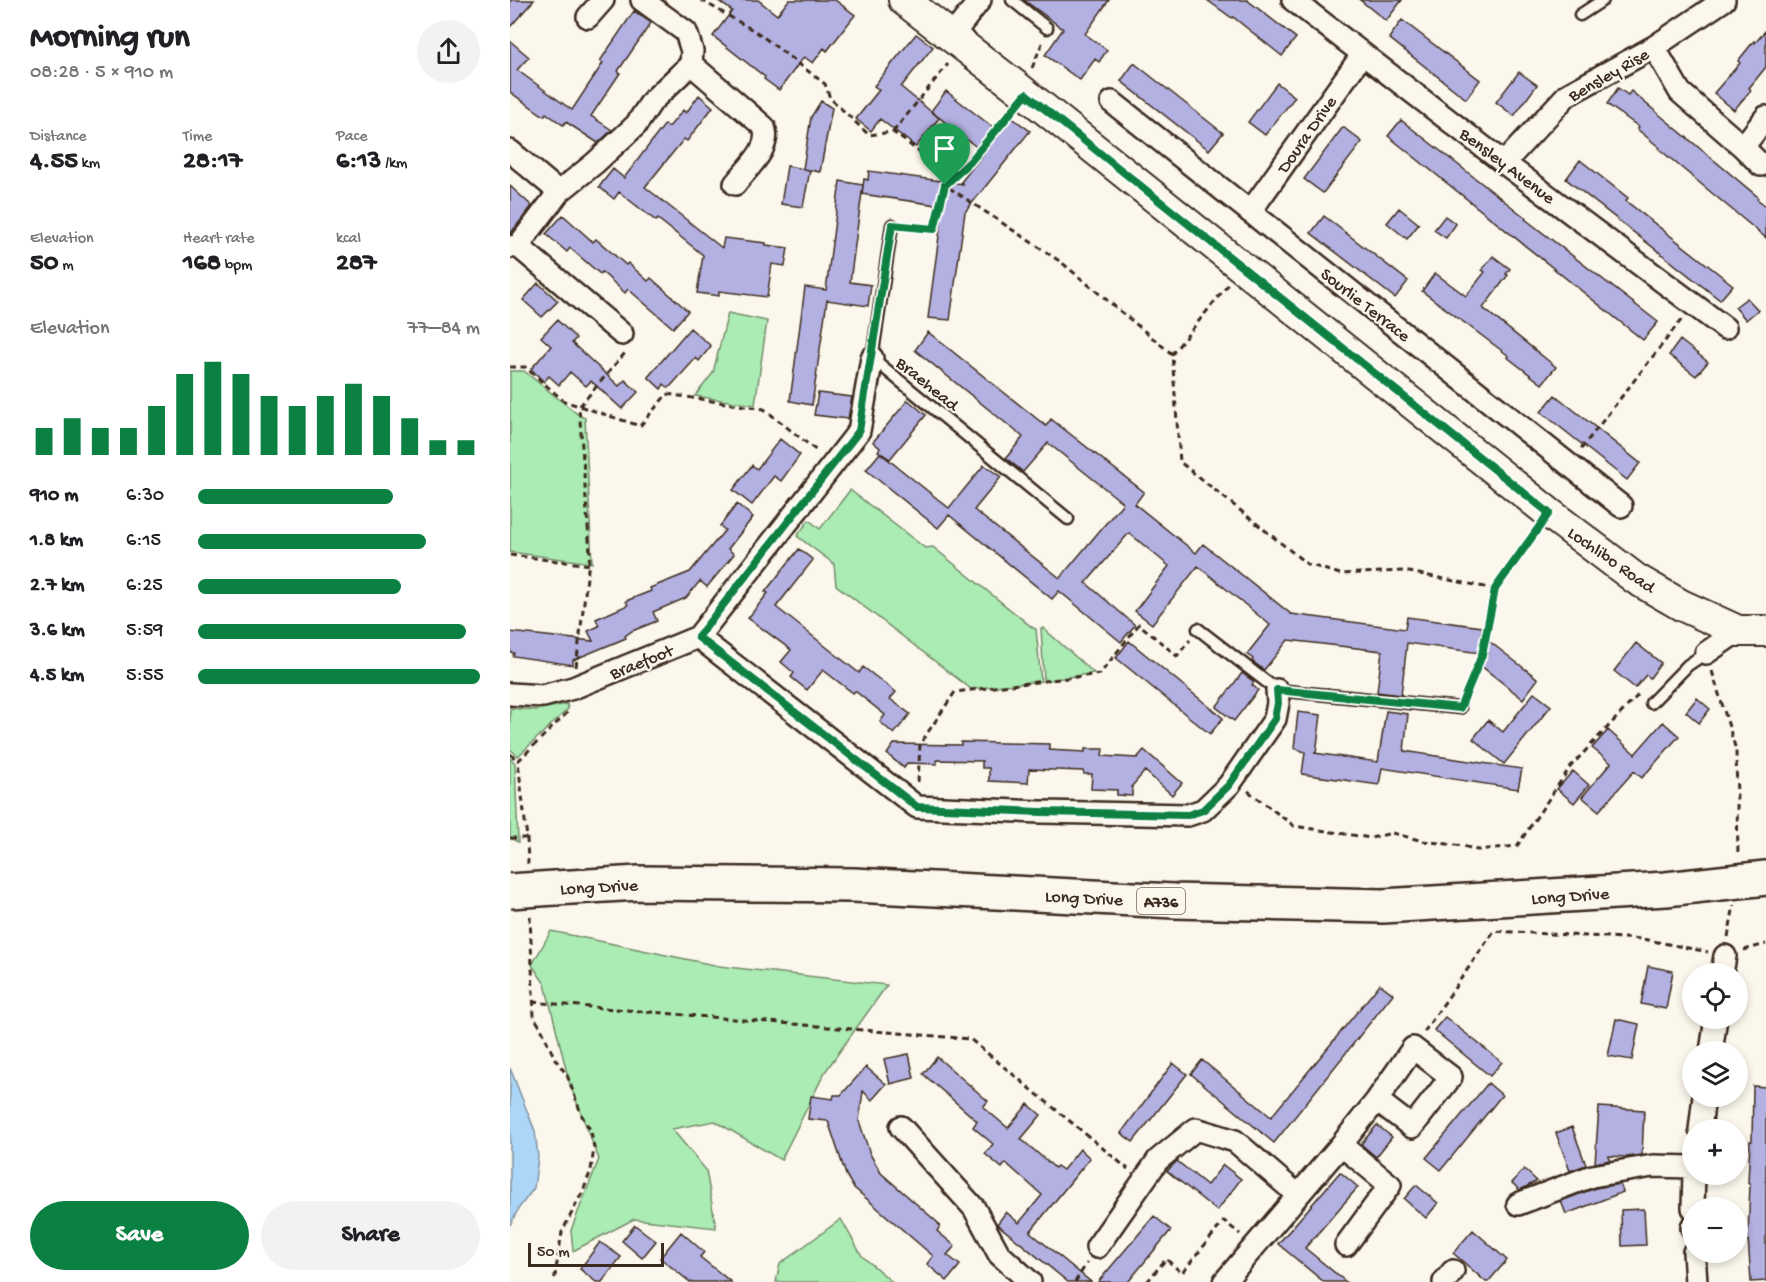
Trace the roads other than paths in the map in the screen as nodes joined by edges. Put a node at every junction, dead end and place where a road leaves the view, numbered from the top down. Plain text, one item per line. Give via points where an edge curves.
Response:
1 (603, 0) edge
2 (642, 0) edge
3 (904, 0) edge
4 (980, 0) edge
5 (1012, 0) edge
6 (1293, 0) edge
7 (1603, 0) edge
8 (1716, 2) edge
9 (1580, 15) dead end
10 (588, 17) dead end
11 (1047, 28) road end
12 (957, 41) junction
13 (1654, 47) junction
14 (1362, 55) junction
15 (691, 64) junction
16 (1112, 102) dead end
17 (1766, 117) edge
18 (1743, 147) junction
19 (510, 151) edge
20 (1504, 163) junction
21 (1761, 165) dead end
22 (735, 184) dead end
23 (559, 192) junction
24 (1250, 212) junction
25 (892, 225) road end
26 (514, 246) edge
27 (1725, 328) dead end
28 (622, 334) road end
29 (872, 358) junction
30 (1621, 506) dead end
31 (1068, 519) dead end
32 (1198, 629) road end
33 (1752, 631) edge
34 (698, 637) junction
35 (1706, 653) joint
36 (1277, 690) junction
37 (510, 694) edge
38 (1651, 703) dead end
39 (1460, 708) road end
40 (1766, 878) edge
41 (531, 889) edge
42 (1377, 1100) junction
43 (901, 1127) dead end
44 (1341, 1145) junction
45 (1682, 1167) edge
46 (1298, 1195) junction
47 (1518, 1204) dead end
48 (1346, 1245) dead end
49 (1097, 1247) dead end
50 (1695, 1263) edge
51 (1232, 1279) edge
52 (1030, 1282) edge
53 (1696, 1282) edge

1 - 10 street
2 - 15 street via 686,32
3 - 12 street, Lochlibo Road
4 - 12 street
5 - 11 lane
6 - 14 street, Bensley Avenue
7 - 9 lane
8 - 13 street, Bensley Rise
12 - 33 street, Lochlibo Road via 1636,579 1681,605
13 - 18 street via 1680,92
13 - 20 street, Bensley Rise via 1567,95
14 - 20 street, Bensley Avenue
14 - 24 street, Doura Drive
15 - 22 street via 764,127 767,135 765,146
15 - 23 street via 652,101 636,125
16 - 24 street, Sourlie Terrace
17 - 18 street
18 - 21 street
19 - 23 street
20 - 27 street, Bensley Avenue
23 - 26 street
24 - 30 street, Sourlie Terrace
25 - 29 lane, Braehead
26 - 28 street
29 - 31 lane, Braehead
29 - 34 street, Braefoot via 859,431
32 - 36 lane
33 - 35 street
34 - 36 street via 917,807 1188,815 1203,810 1229,785 1275,719
34 - 37 street, Braefoot via 573,688 543,696
35 - 38 lane via 1688,665
36 - 39 lane
40 - 41 main road, Long Drive / A736 via 1383,906 1174,902 853,885 639,883
42 - 42 street via 1413,1048 1451,1077 1412,1127
42 - 44 street
43 - 52 street via 974,1208 999,1254
44 - 46 street
44 - 48 street via 1390,1185
45 - 47 street via 1653,1166 1592,1176
46 - 49 street via 1235,1142 1196,1129 1158,1161
46 - 51 street via 1254,1245
50 - 53 street

